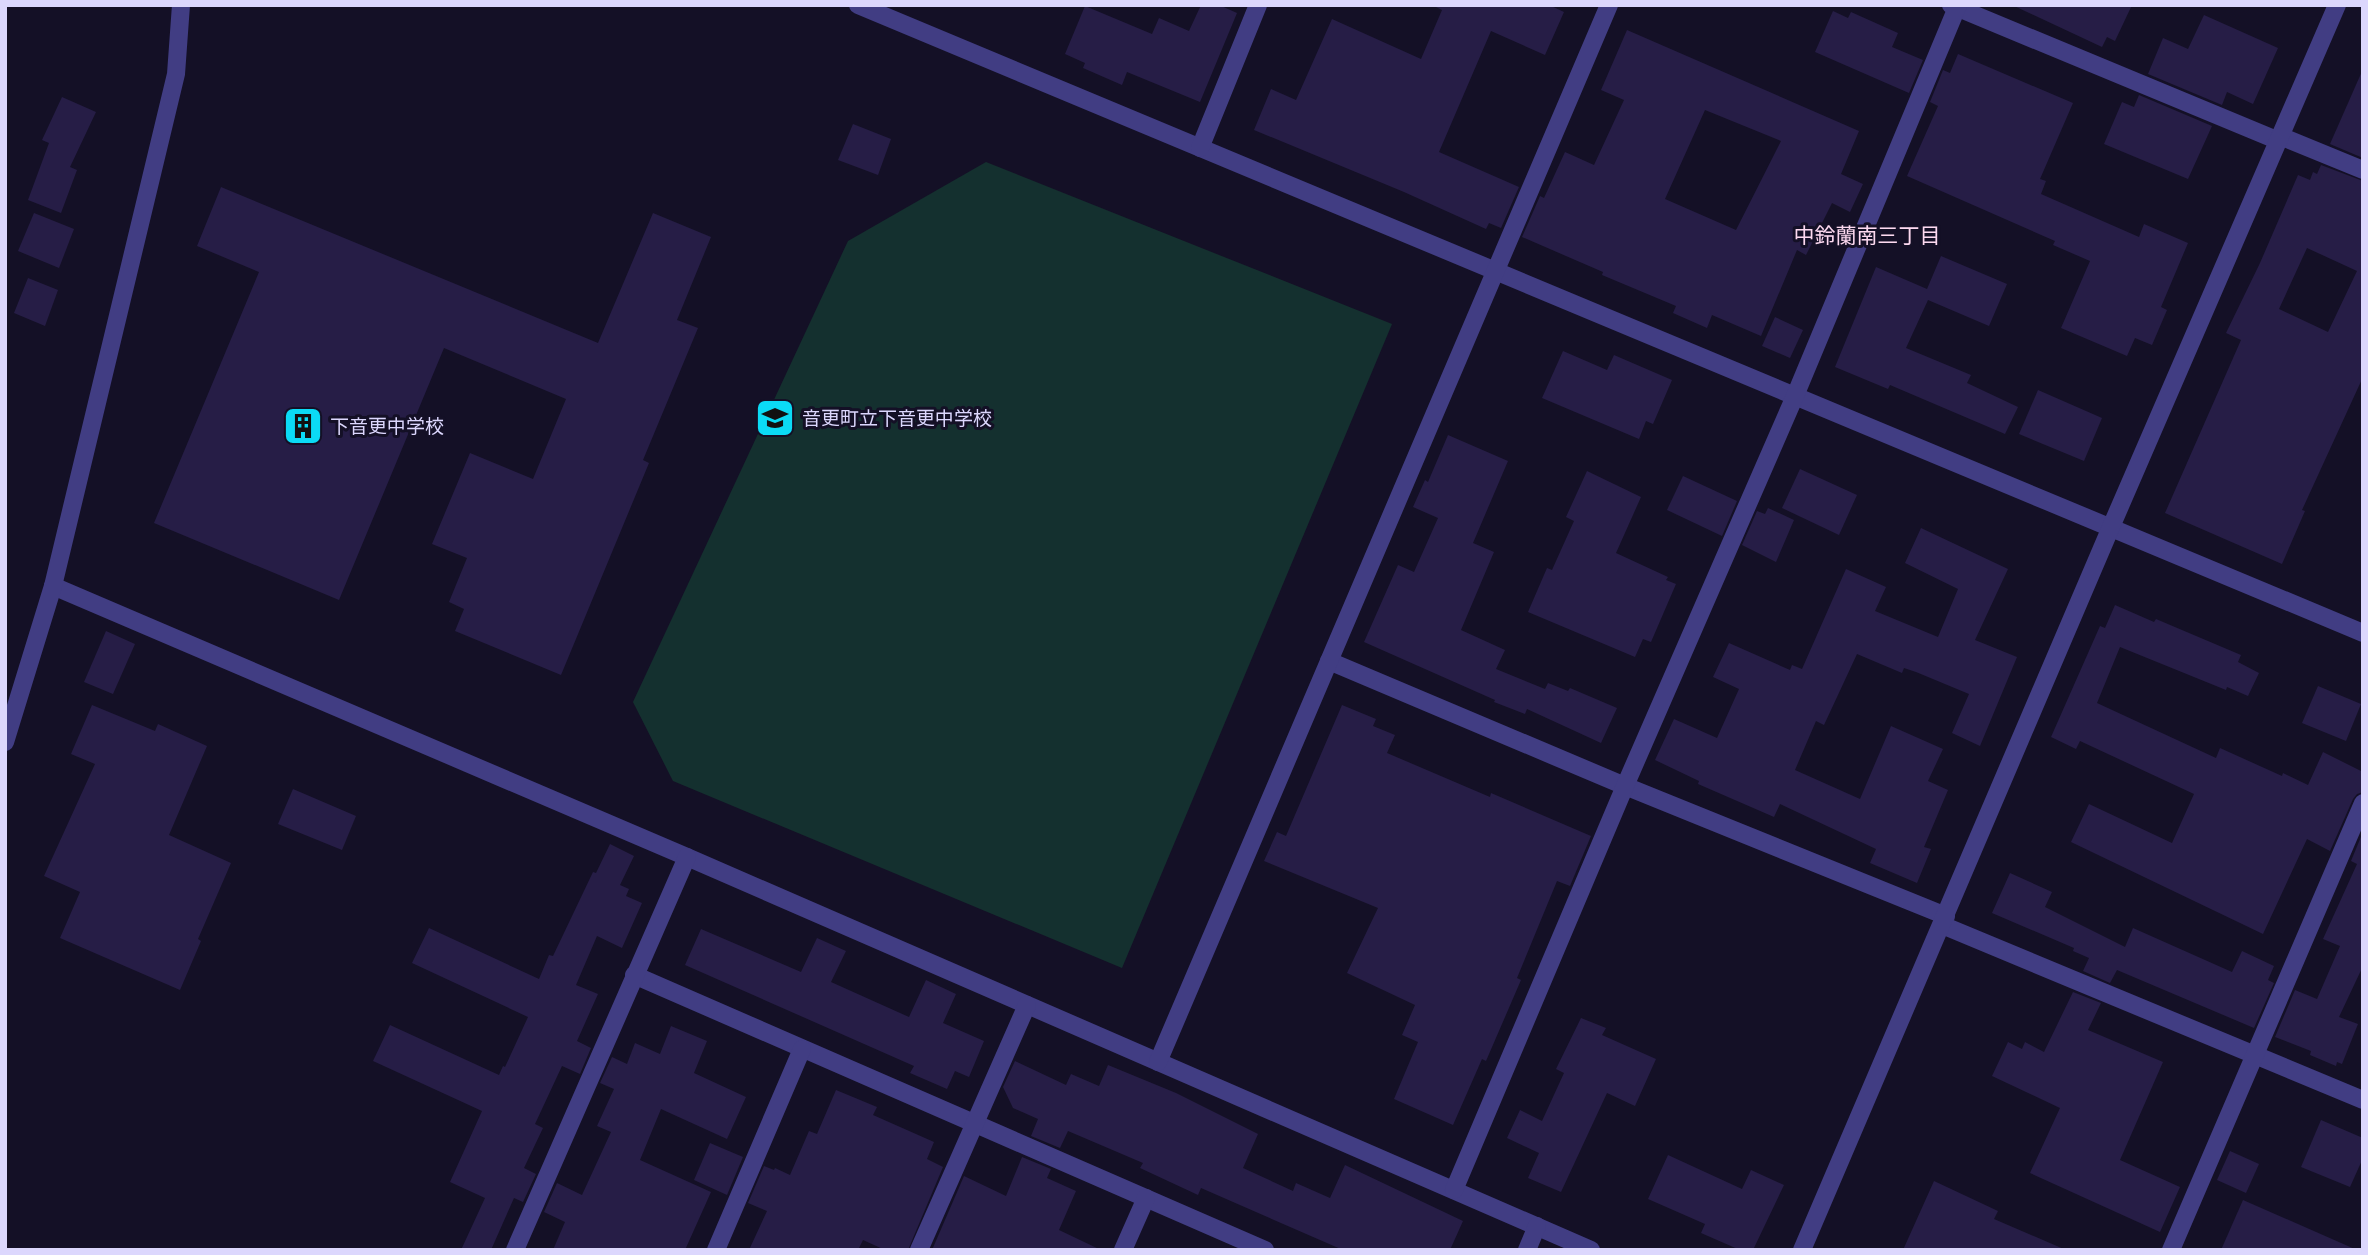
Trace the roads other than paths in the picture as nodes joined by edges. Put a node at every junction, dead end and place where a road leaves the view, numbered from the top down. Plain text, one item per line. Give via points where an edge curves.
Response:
1 (181, 5) edge
2 (858, 5) edge
3 (1258, 5) edge
4 (1609, 5) edge
5 (2337, 5) edge
6 (1955, 6) edge
7 (893, 12) edge
8 (2280, 138) junction
9 (1200, 148) junction
10 (2363, 170) edge
11 (1497, 272) junction
12 (1795, 396) junction
13 (2111, 527) junction
14 (53, 586) junction
15 (2363, 633) edge
16 (1329, 661) junction
17 (5, 742) edge
18 (1625, 786) junction
19 (2363, 803) edge
20 (687, 857) junction
21 (1944, 920) junction
22 (634, 975) junction
23 (1027, 1005) junction
24 (802, 1049) junction
25 (2253, 1056) junction
26 (1158, 1062) junction
27 (2363, 1100) edge
28 (974, 1124) junction
29 (1454, 1190) junction
30 (1146, 1198) junction
31 (1537, 1226) junction
32 (515, 1250) edge
33 (716, 1250) edge
34 (919, 1250) edge
35 (1123, 1250) edge
36 (1265, 1250) edge
37 (1527, 1250) edge
38 (1591, 1250) edge
39 (1802, 1250) edge
40 (2171, 1250) edge

1 - 14 street via 176,74
2 - 7 street
3 - 9 street
4 - 11 street
5 - 8 street
6 - 8 street
6 - 12 street
7 - 9 street
8 - 10 street
8 - 13 street
9 - 11 street
11 - 12 street
11 - 16 street
12 - 13 street
12 - 18 street
13 - 15 street
13 - 21 street
14 - 17 street
14 - 20 street
16 - 18 street
16 - 26 street
18 - 21 street
18 - 29 street
19 - 25 street
20 - 22 street
20 - 23 street
21 - 25 street
21 - 39 street
22 - 24 street
22 - 32 street
23 - 26 street
23 - 28 street
24 - 28 street
24 - 33 street
25 - 27 street
25 - 40 street
26 - 29 street
28 - 30 street
28 - 34 street
29 - 31 street
30 - 35 street
30 - 36 street
31 - 37 street
31 - 38 street

